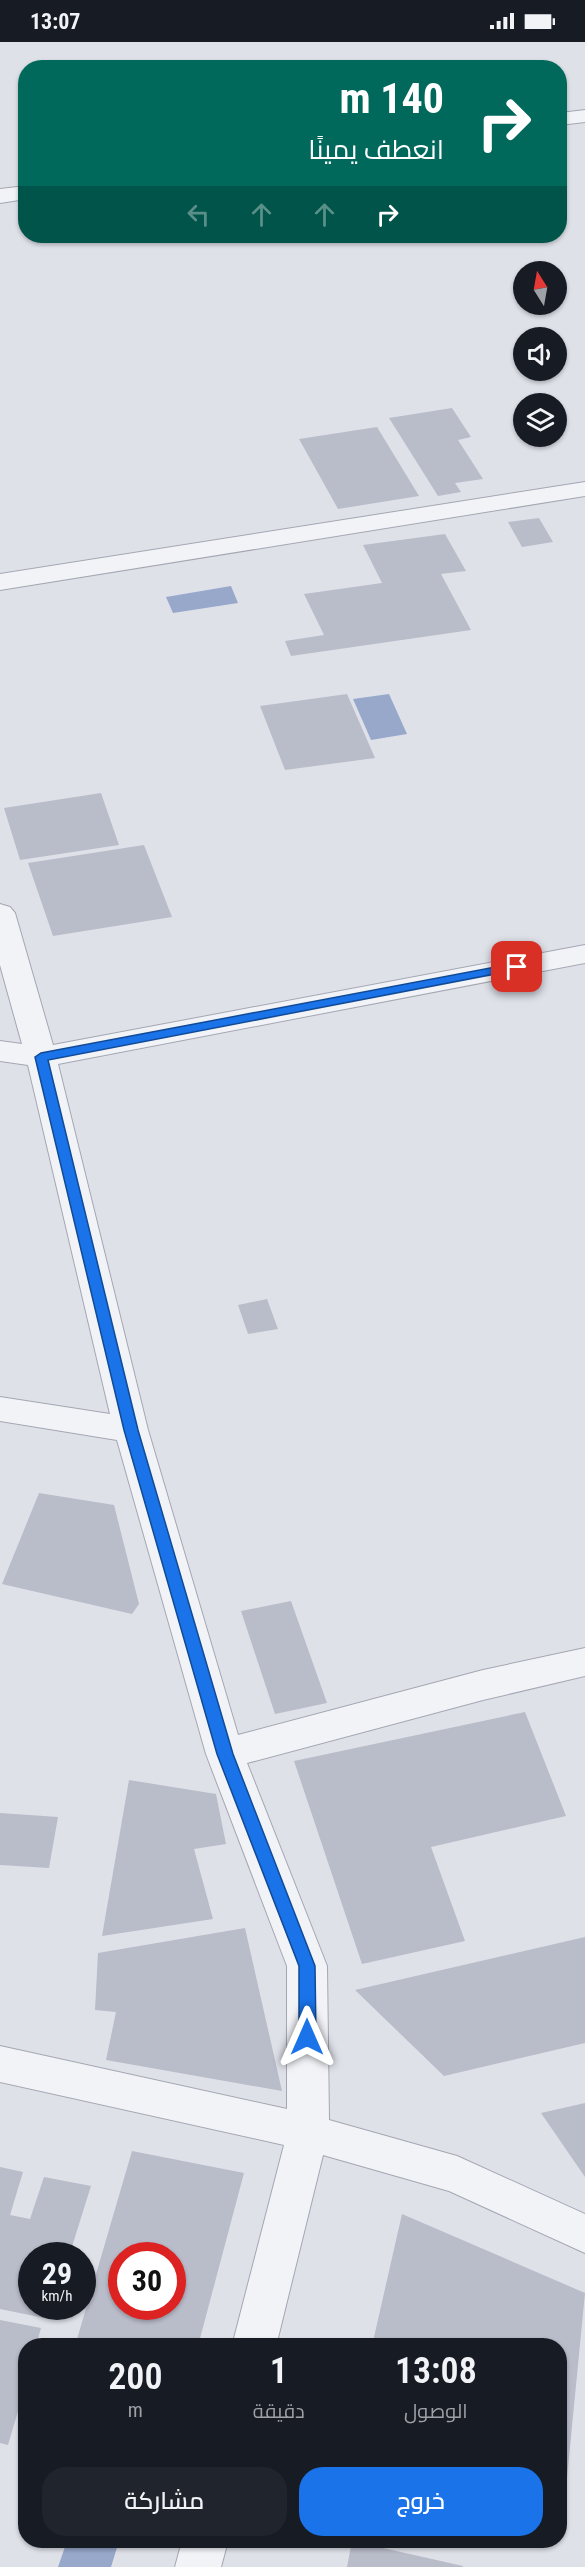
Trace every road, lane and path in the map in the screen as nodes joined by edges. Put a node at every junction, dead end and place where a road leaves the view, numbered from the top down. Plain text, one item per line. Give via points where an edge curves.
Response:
1 (585, 116) edge
2 (567, 118) edge
3 (18, 193) edge
4 (0, 196) edge
5 (585, 489) edge
6 (0, 582) edge
7 (0, 913) edge
8 (585, 954) edge
9 (0, 1051) edge
10 (41, 1057) junction
11 (0, 1409) edge
12 (131, 1430) junction
13 (585, 1662) edge
14 (225, 1754) junction
15 (0, 2064) edge
16 (308, 2132) junction
17 (585, 2234) edge
18 (256, 2338) edge
19 (203, 2548) edge
20 (198, 2567) edge

1 - 2 street
3 - 4 street
5 - 6 street
7 - 10 street
8 - 10 street
9 - 10 street
10 - 12 street
11 - 12 street
12 - 14 street
13 - 14 street
14 - 16 street via 307,1966
15 - 16 street
16 - 17 street via 457,2175
16 - 18 street
19 - 20 street

